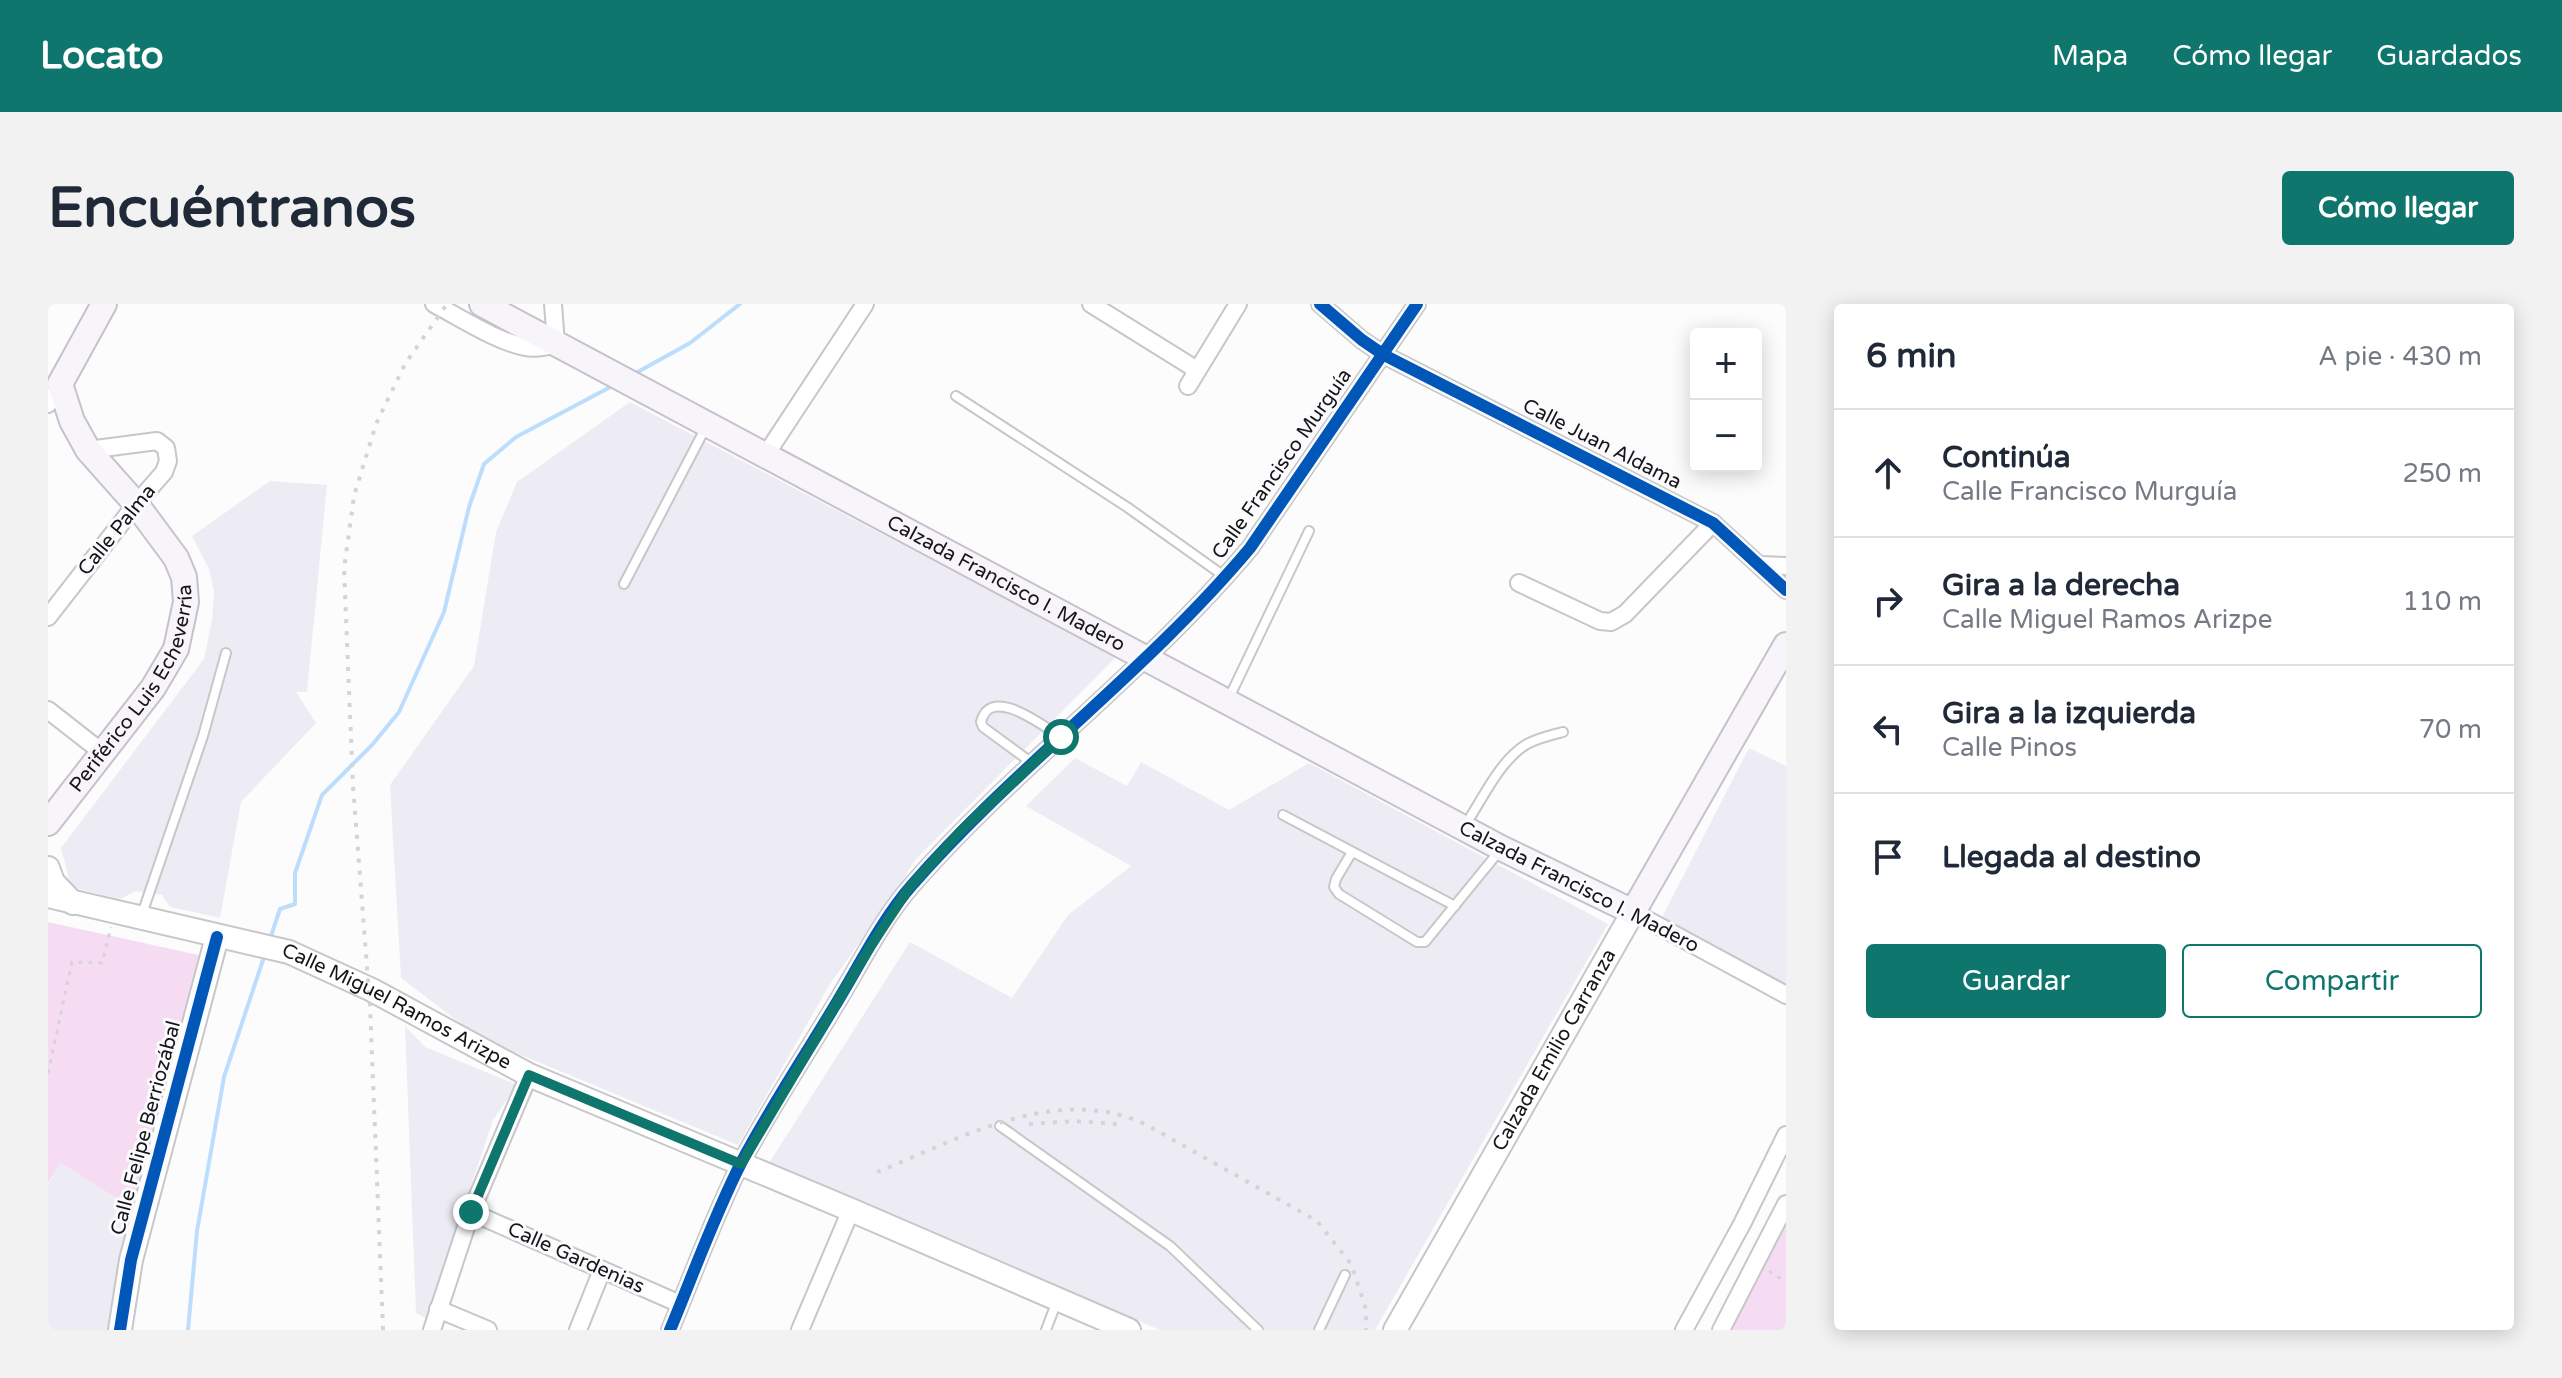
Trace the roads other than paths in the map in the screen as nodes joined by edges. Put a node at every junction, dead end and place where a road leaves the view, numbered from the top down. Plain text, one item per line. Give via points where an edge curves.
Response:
1 (104, 304) edge
2 (434, 304) edge
3 (482, 304) edge
4 (553, 304) edge
5 (865, 304) edge
6 (1091, 304) edge
7 (1238, 304) edge
8 (1320, 304) edge
9 (1417, 304) edge
10 (556, 344) junction
11 (1384, 355) junction
12 (1197, 370) junction
13 (1188, 386) dead end
14 (54, 394) edge
15 (956, 396) dead end
16 (707, 424) junction
17 (88, 450) junction
18 (765, 456) junction
19 (136, 504) junction
20 (1713, 523) junction
21 (1309, 531) dead end
22 (1761, 565) junction
23 (1786, 566) edge
24 (1225, 577) junction
25 (1519, 583) dead end
26 (624, 584) dead end
27 (1786, 590) edge
28 (48, 617) edge
29 (1786, 645) edge
30 (226, 653) dead end
31 (1145, 660) junction
32 (1227, 703) junction
33 (48, 710) edge
34 (1563, 732) dead end
35 (1061, 737) junction
36 (103, 753) junction
37 (1032, 764) junction
38 (1283, 815) dead end
39 (48, 823) edge
40 (1463, 828) junction
41 (1501, 848) junction
42 (1352, 852) junction
43 (48, 868) edge
44 (58, 901) edge
45 (1455, 906) junction
46 (1633, 912) junction
47 (141, 917) junction
48 (217, 937) junction
49 (1786, 995) edge
50 (529, 1075) junction
51 (1000, 1126) dead end
52 (1786, 1135) edge
53 (741, 1164) junction
54 (1786, 1204) edge
55 (851, 1210) junction
56 (471, 1212) junction
57 (602, 1270) junction
58 (1345, 1275) dead end
59 (1057, 1299) junction
60 (680, 1304) junction
61 (438, 1309) junction
62 (120, 1330) edge
63 (432, 1330) edge
64 (488, 1330) edge
65 (578, 1330) edge
66 (670, 1330) edge
67 (800, 1330) edge
68 (1046, 1330) edge
69 (1129, 1330) edge
70 (1258, 1330) edge
71 (1319, 1330) edge
72 (1395, 1330) edge
73 (1684, 1330) edge
74 (1721, 1330) edge

1 - 14 main road, Periférico Luis Echeverría
2 - 10 street via 526,347
3 - 10 main road, Calzada Francisco I. Madero
4 - 10 street
5 - 18 street
6 - 12 street
7 - 12 street
8 - 11 street, Calle Juan Aldama
9 - 11 street, Calle Francisco Murguía
10 - 16 main road, Calzada Francisco I. Madero
11 - 20 street, Calle Juan Aldama
11 - 24 street, Calle Francisco Murguía
12 - 13 street
14 - 17 main road, Periférico Luis Echeverría
15 - 24 lane
16 - 18 main road, Calzada Francisco I. Madero
16 - 26 lane
17 - 19 main road, Periférico Luis Echeverría
17 - 19 street, Calle Palma via 157,441 166,448 164,472
18 - 31 main road, Calzada Francisco I. Madero
19 - 28 street, Calle Palma
19 - 36 main road, Periférico Luis Echeverría via 176,558 186,602 176,649
20 - 22 street, Calle Juan Aldama
20 - 25 street via 1625,614 1611,622
21 - 32 lane
22 - 23 street
22 - 27 street, Calle Juan Aldama
24 - 31 street, Calle Francisco Murguía
29 - 46 main road, Calzada Emilio Carranza
30 - 47 lane
31 - 32 main road, Calzada Francisco I. Madero
31 - 35 street, Calle Francisco Murguía
32 - 40 main road, Calzada Francisco I. Madero
33 - 36 street
34 - 40 lane via 1518,750
35 - 37 street, Calle Francisco Murguía
35 - 37 lane via 1009,707 986,710 983,727
36 - 39 main road, Periférico Luis Echeverría
37 - 53 street, Calle Francisco Murguía via 909,888
38 - 42 lane
40 - 41 main road, Calzada Francisco I. Madero
41 - 45 lane
41 - 46 main road, Calzada Francisco I. Madero
42 - 45 lane
42 - 45 lane via 1336,879 1339,894 1417,942 1425,942
43 - 44 main road
44 - 47 main road, Calle Miguel Ramos Arizpe
46 - 49 street, Calzada Francisco I. Madero
46 - 72 main road, Calzada Emilio Carranza
47 - 48 main road, Calle Miguel Ramos Arizpe
48 - 50 main road, Calle Miguel Ramos Arizpe via 289,952 372,990
48 - 62 main road, Calle Felipe Berriozábal via 131,1260
50 - 53 main road, Calle Miguel Ramos Arizpe
50 - 56 street
51 - 70 lane via 1170,1246
52 - 73 street
53 - 55 main road, Calle Miguel Ramos Arizpe
53 - 60 street, Calle Francisco Murguía
54 - 74 street
55 - 59 main road, Calle Miguel Ramos Arizpe
55 - 67 street
56 - 57 street, Calle Gardenias
56 - 61 street
57 - 60 street, Calle Gardenias
57 - 65 street
58 - 71 lane
59 - 68 lane
59 - 69 main road, Calle Miguel Ramos Arizpe
60 - 66 street, Calle Francisco Murguía
61 - 63 street
61 - 64 street

